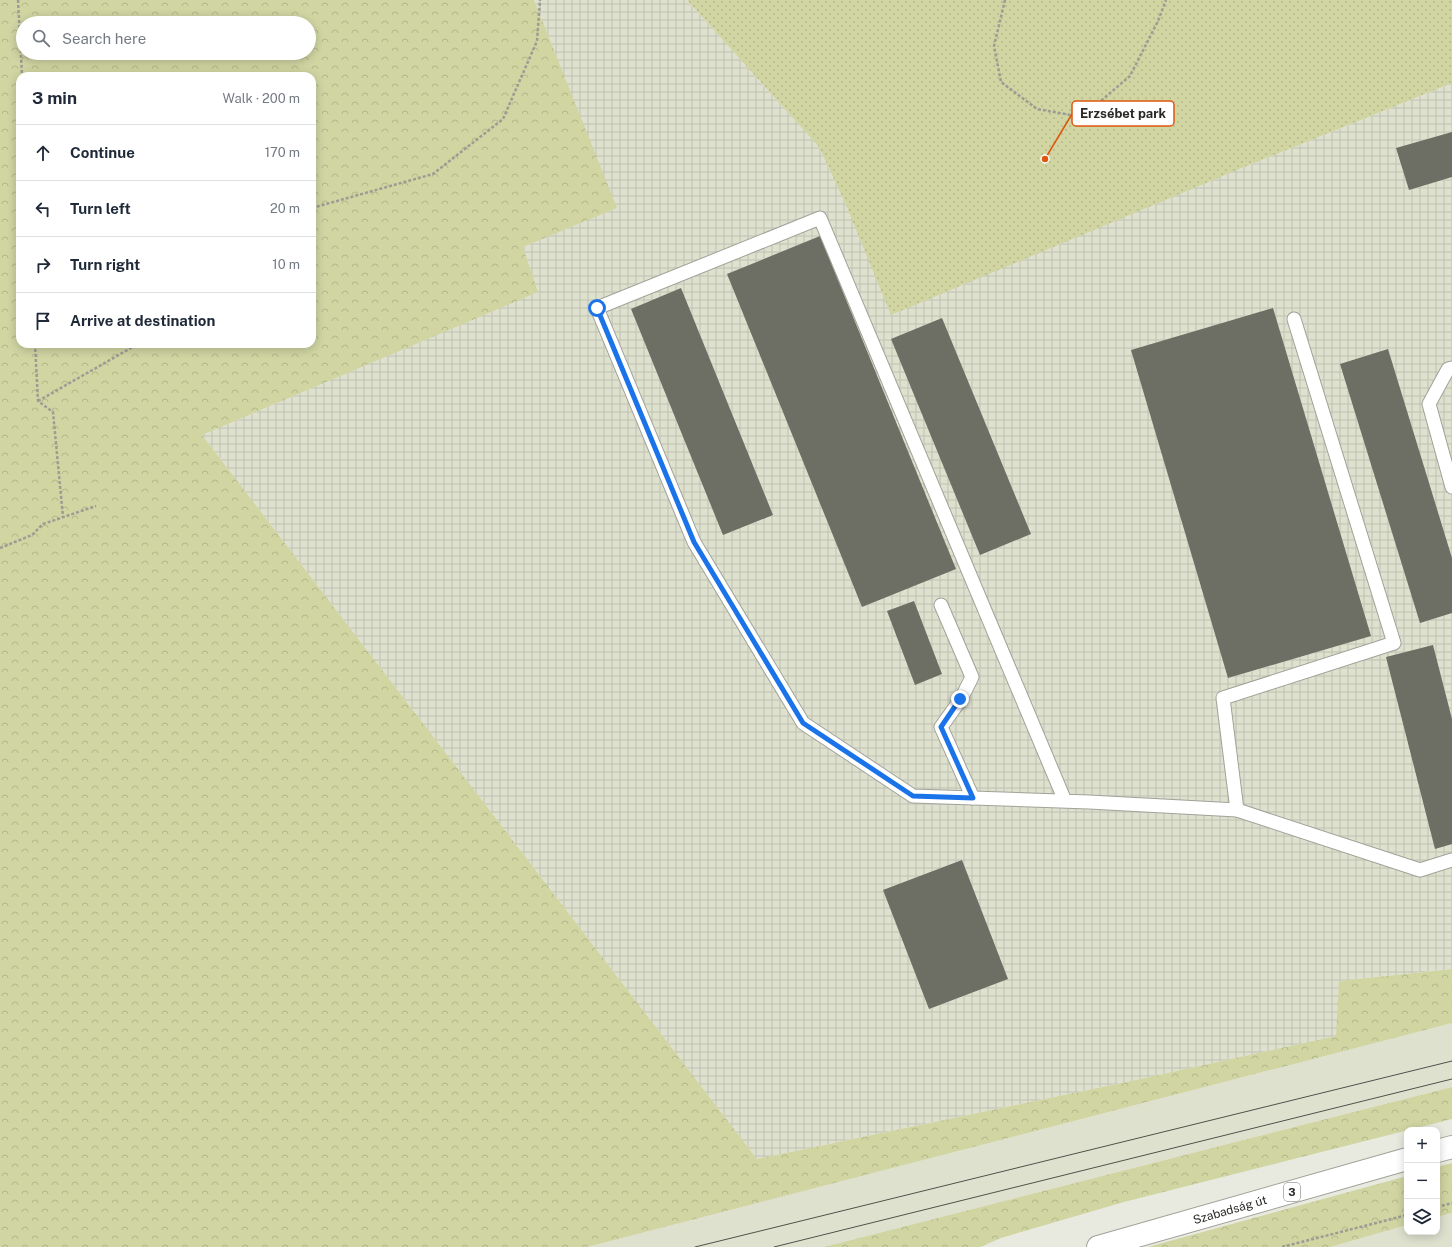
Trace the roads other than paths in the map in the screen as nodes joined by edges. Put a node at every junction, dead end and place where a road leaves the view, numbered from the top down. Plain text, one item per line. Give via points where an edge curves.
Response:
1 (1294, 319) dead end
2 (1452, 368) edge
3 (1452, 487) edge
4 (941, 605) dead end
5 (973, 798) junction
6 (1064, 802) junction
7 (1237, 810) junction
8 (1452, 860) edge
9 (1452, 1147) edge
10 (1440, 1150) edge
11 (1404, 1160) edge
12 (1098, 1247) edge

1 - 7 lane via 1394,643 1223,698
2 - 3 lane via 1448,369 1428,404
4 - 5 lane via 972,677 941,727
5 - 6 lane
5 - 6 lane via 913,796 803,723 694,542 597,308 820,218
6 - 7 lane
7 - 8 lane via 1420,870
9 - 10 main road
11 - 12 main road, Szabadság út / 3

